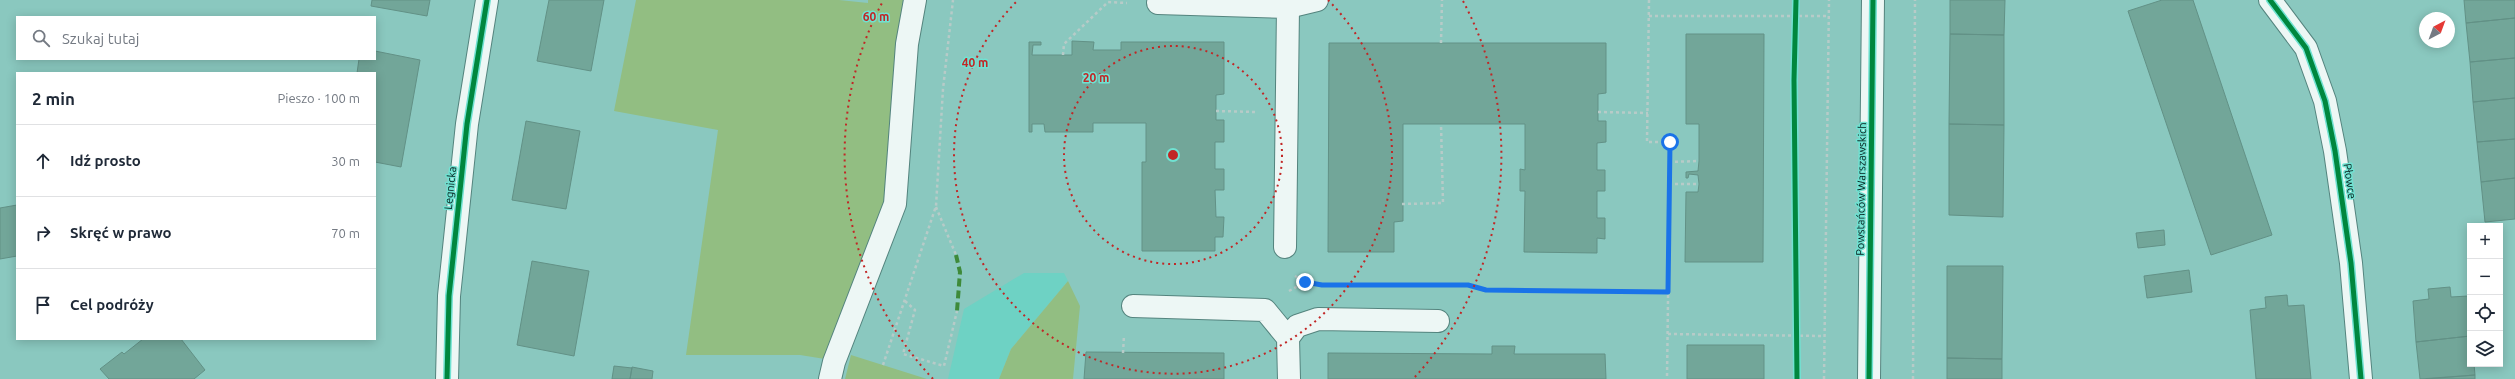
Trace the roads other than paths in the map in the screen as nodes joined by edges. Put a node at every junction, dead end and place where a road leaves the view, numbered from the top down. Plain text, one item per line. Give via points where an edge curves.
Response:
1 (487, 0) edge
2 (916, 0) edge
3 (1317, 0) edge
4 (1873, 0) edge
5 (2270, 0) edge
6 (1158, 3) road end
7 (1288, 7) junction
8 (1285, 247) dead end
9 (1133, 306) dead end
10 (1438, 321) dead end
11 (1288, 338) junction
12 (447, 379) edge
13 (830, 379) edge
14 (1289, 379) edge
15 (1869, 379) edge
16 (2361, 379) edge

1 - 12 street, Legnicka via 465,140 449,296
2 - 13 street via 907,44 895,204 834,362
3 - 7 street
4 - 15 street, Powstańców Warszawskich
5 - 16 street, Płowce via 2306,48 2325,101 2351,263
6 - 7 street
7 - 8 street
9 - 11 street via 1265,310
10 - 11 street via 1318,319 1297,326
11 - 14 street

